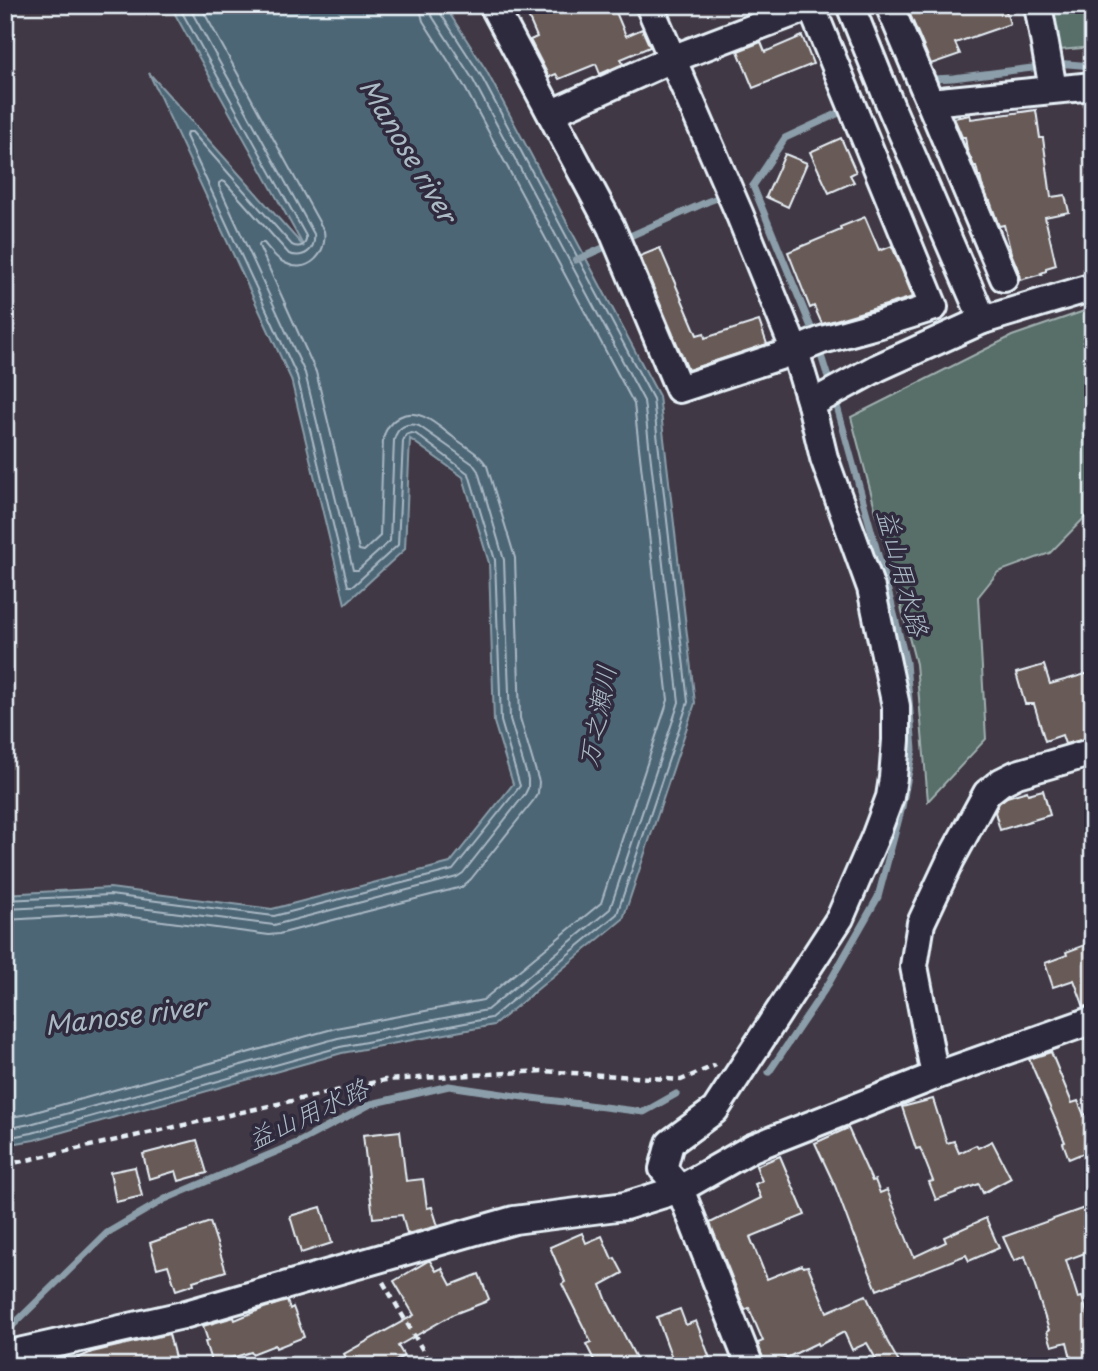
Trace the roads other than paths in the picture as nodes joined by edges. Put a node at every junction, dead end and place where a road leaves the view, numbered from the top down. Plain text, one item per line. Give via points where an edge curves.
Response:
1 (493, 5) edge
2 (649, 5) edge
3 (850, 5) edge
4 (889, 5) edge
5 (1038, 5) edge
6 (812, 6) edge
7 (672, 59) junction
8 (1050, 71) junction
9 (1093, 86) edge
10 (930, 102) junction
11 (552, 113) junction
12 (1004, 278) dead end
13 (1093, 287) edge
14 (983, 320) junction
15 (808, 345) junction
16 (826, 396) junction
17 (1093, 752) edge
18 (1093, 1020) edge
19 (934, 1076) junction
20 (680, 1189) junction
21 (5, 1355) edge
22 (750, 1366) edge

1 - 11 street
2 - 7 street
3 - 14 street
4 - 10 street
5 - 8 street
6 - 7 street
6 - 15 street via 934,307
7 - 11 street
7 - 15 street via 739,213
8 - 9 street
8 - 10 street
10 - 12 street
11 - 15 street via 611,227 679,388
13 - 14 street
14 - 16 street
15 - 16 street
16 - 20 street via 824,457 871,588 896,706 890,797 840,918 715,1110 670,1143 663,1169
17 - 19 street via 1001,782 987,793 951,859 921,923 914,966
18 - 19 street
19 - 20 street via 752,1148
20 - 21 street via 625,1206 514,1220 183,1315
20 - 22 street

